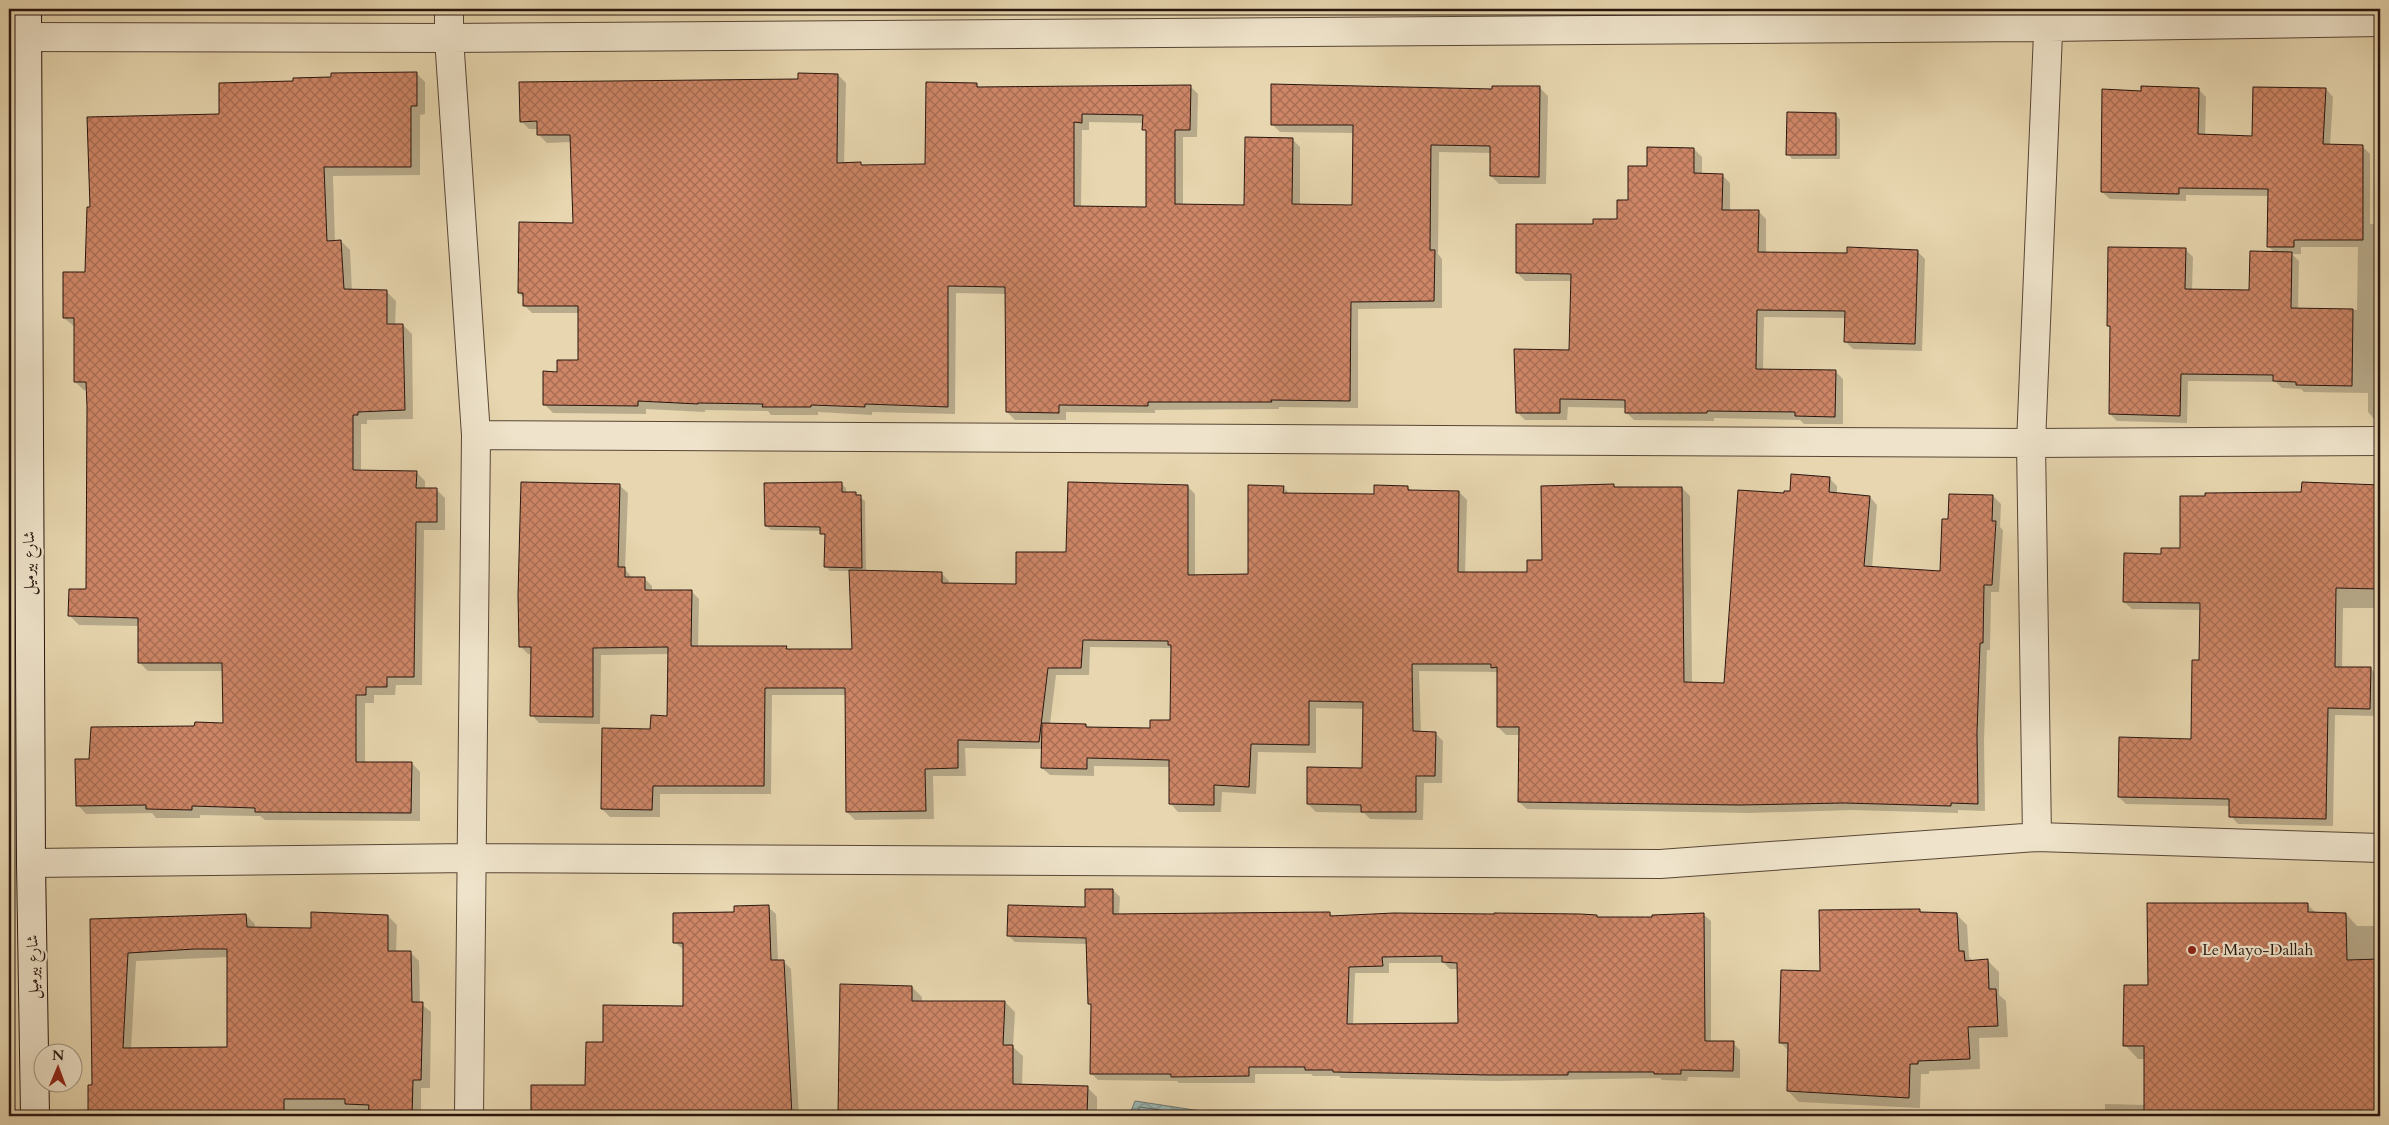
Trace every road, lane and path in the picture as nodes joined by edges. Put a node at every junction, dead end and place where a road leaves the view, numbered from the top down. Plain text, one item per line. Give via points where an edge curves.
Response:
1 (27, 9) edge
2 (449, 9) edge
3 (2049, 18) edge
4 (1303, 20) edge
5 (2380, 22) edge
6 (18, 38) edge
7 (449, 38) junction
8 (476, 434) junction
9 (2380, 441) edge
10 (2031, 443) junction
11 (2037, 837) junction
12 (2380, 848) edge
13 (471, 858) junction
14 (31, 863) junction
15 (35, 1116) edge
16 (469, 1116) edge

1 - 6 street, شارع بيرميل
2 - 7 street
3 - 4 street
3 - 5 street
3 - 10 street
4 - 7 street
6 - 7 street
6 - 14 street, شارع بيرميل
7 - 8 street
8 - 10 street
8 - 13 street
9 - 10 street
10 - 11 street
11 - 12 street
11 - 13 street via 1660,864
13 - 14 street
13 - 16 street
14 - 15 street, شارع بيرميل

